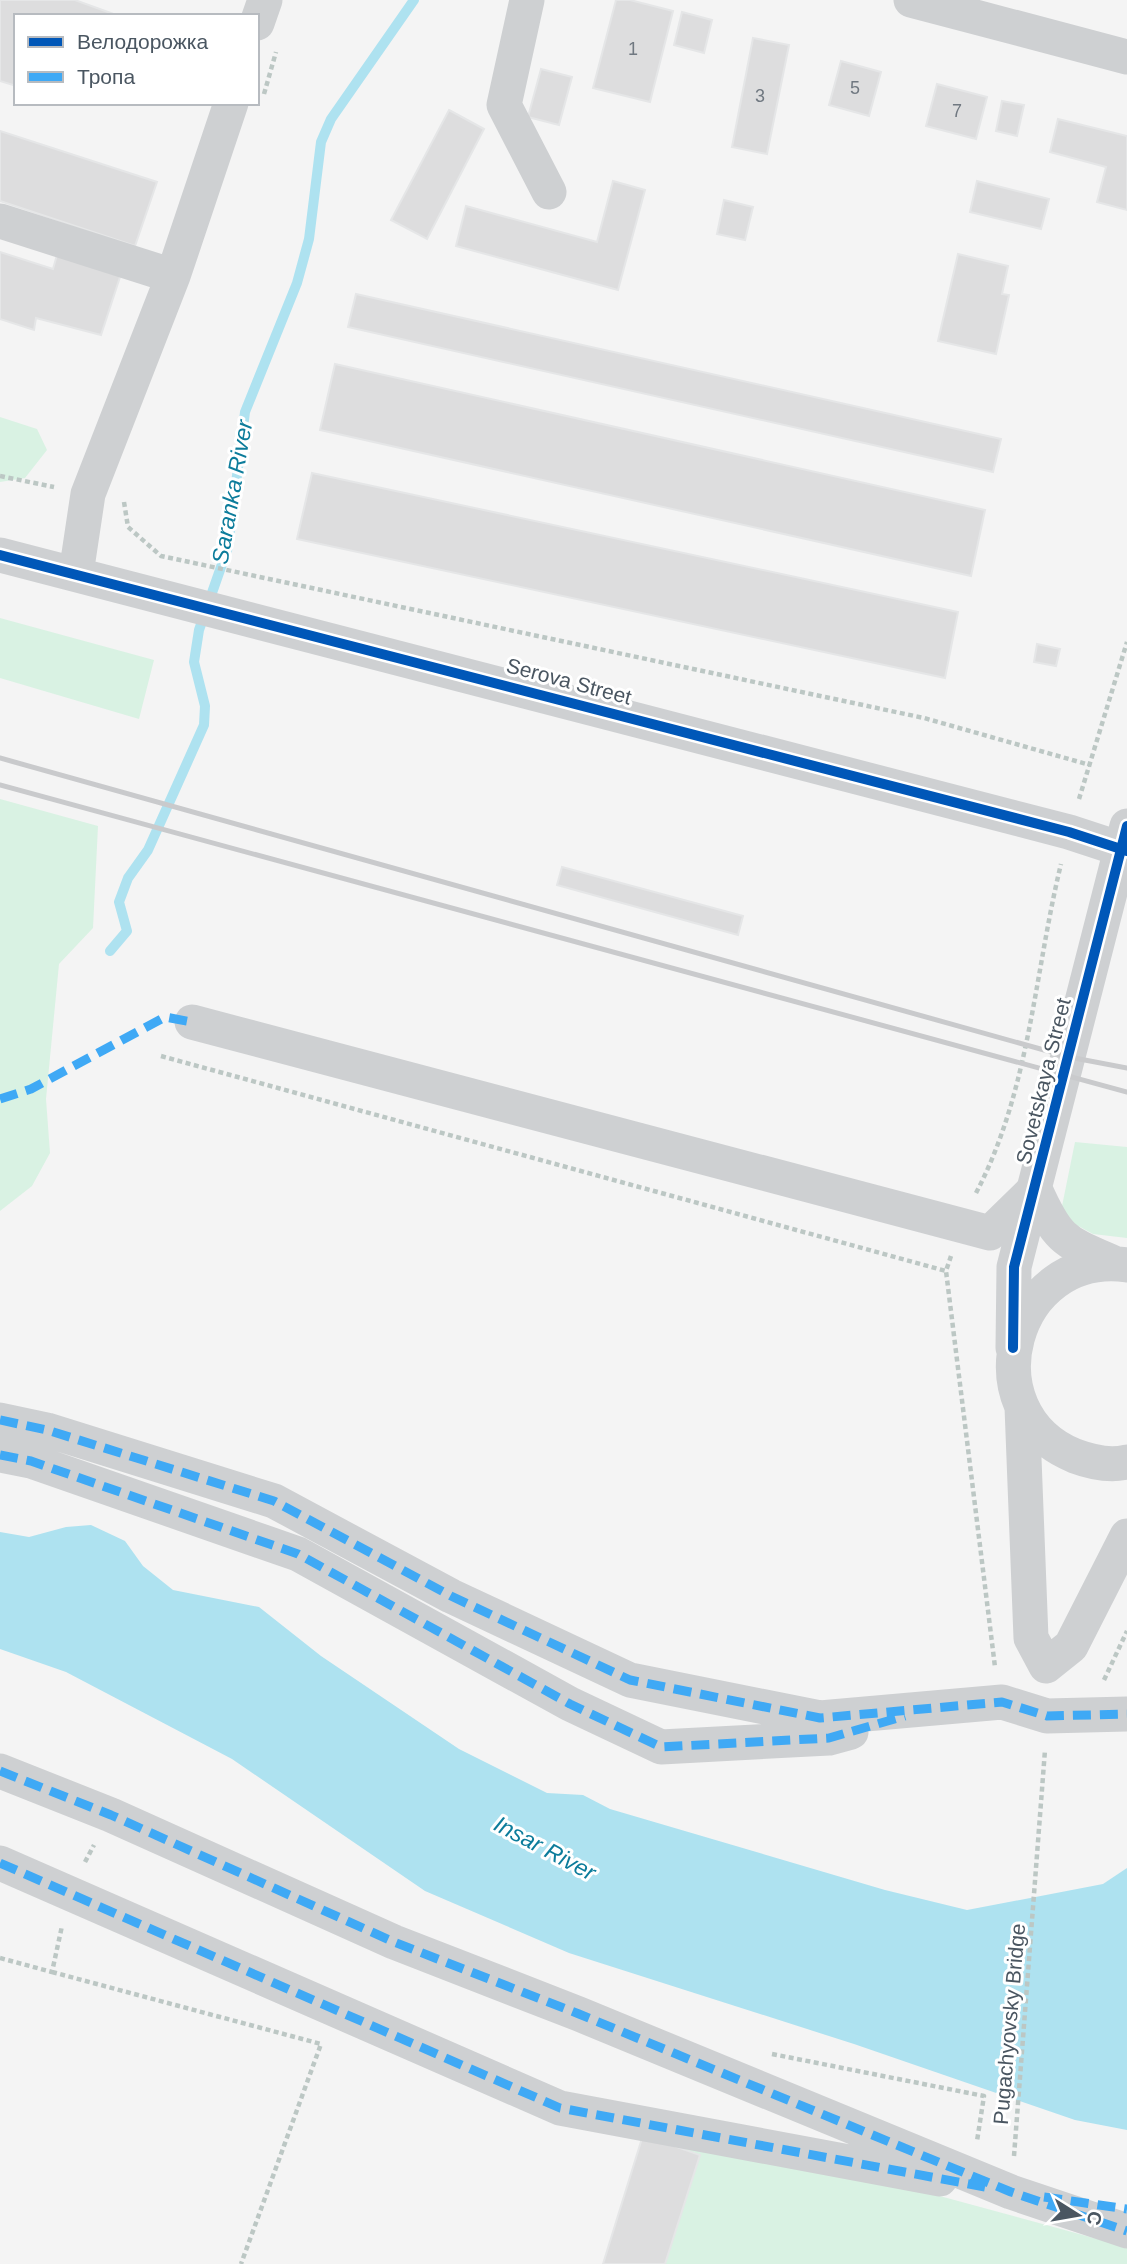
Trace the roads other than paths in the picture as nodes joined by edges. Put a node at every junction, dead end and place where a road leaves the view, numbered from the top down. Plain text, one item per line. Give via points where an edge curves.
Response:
1 (265, 0) edge
2 (527, 0) edge
3 (911, 0) edge
4 (259, 17) edge
5 (1127, 57) edge
6 (230, 105) edge
7 (549, 191) dead end
8 (0, 221) edge
9 (173, 276) junction
10 (0, 555) edge
11 (76, 574) junction
12 (1125, 842) edge
13 (192, 1022) dead end
14 (1035, 1189) junction
15 (1121, 1264) edge
16 (1013, 1348) junction
17 (1022, 1407) junction
18 (0, 1420) edge
19 (0, 1455) edge
20 (1127, 1462) edge
21 (1127, 1536) edge
22 (933, 1708) junction
23 (1127, 1714) edge
24 (0, 1771) edge
25 (0, 1863) edge
26 (1011, 2192) junction
27 (1127, 2209) edge
28 (1127, 2231) edge

1 - 4 street
2 - 7 street via 504,106
3 - 5 street
6 - 9 street
8 - 9 street
9 - 11 street via 88,494
10 - 11 street, Serova Street
11 - 12 street, Serova Street via 1069,832
12 - 14 street, Sovetskaya Street
13 - 14 street via 990,1233
14 - 15 street, Sovetskaya Street via 1051,1225 1065,1242
14 - 16 street, Sovetskaya Street via 1014,1267
15 - 16 street via 1089,1266 1062,1277 1039,1295 1022,1320
16 - 17 street, Sovetskaya Street via 1013,1378
17 - 20 street via 1039,1432 1062,1450 1090,1462
17 - 21 street via 1031,1638 1046,1666 1070,1646
18 - 22 street via 47,1430 274,1501 451,1597 630,1680 820,1718
19 - 22 street via 31,1461 298,1554 570,1704 661,1747 829,1738
22 - 23 street via 1002,1702 1047,1716
24 - 26 street via 111,1815 394,1942
25 - 26 street via 560,2108
26 - 27 street
26 - 28 street

